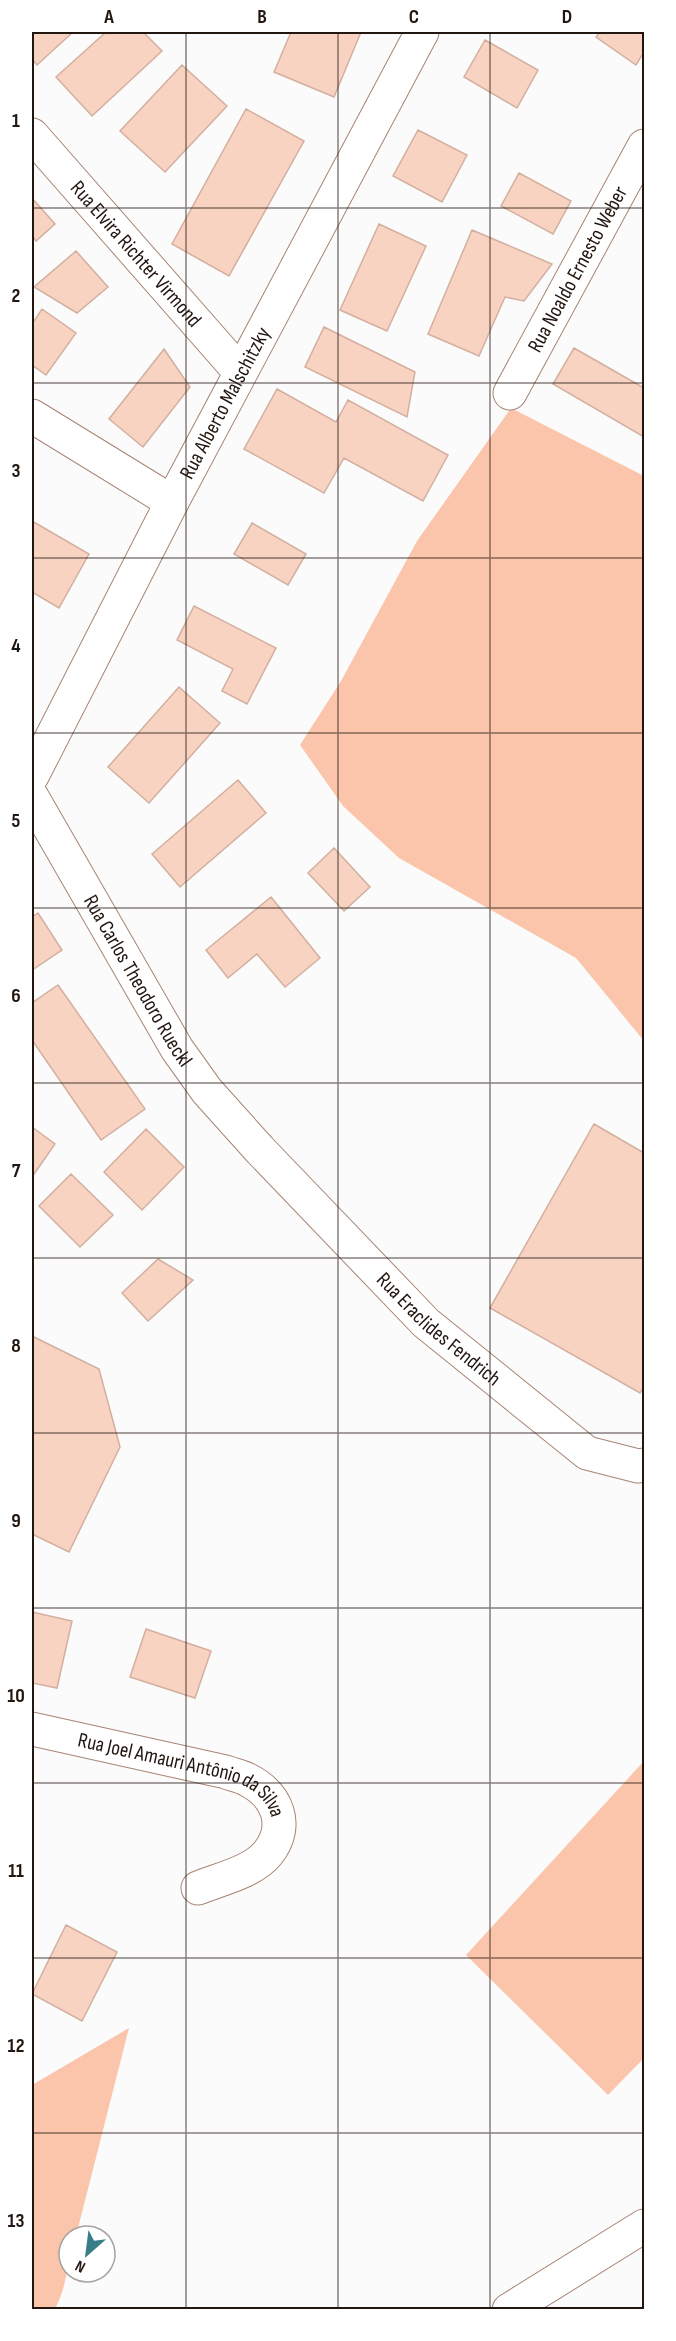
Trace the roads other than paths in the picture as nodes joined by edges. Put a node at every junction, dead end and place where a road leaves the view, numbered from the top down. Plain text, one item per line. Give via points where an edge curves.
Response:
1 (422, 32) edge
2 (32, 135) edge
3 (645, 146) edge
4 (240, 372) junction
5 (510, 393) dead end
6 (32, 416) edge
7 (172, 502) junction
8 (32, 777) edge
9 (260, 1150) joint
10 (645, 1465) edge
11 (32, 1729) edge
12 (198, 1888) dead end
13 (645, 2226) edge
14 (509, 2310) edge

1 - 4 street, Rua Alberto Malschitzky
2 - 4 street, Rua Elvira Richter Virmond
3 - 5 street, Rua Noaldo Ernesto Weber
4 - 7 street, Rua Alberto Malschitzky
6 - 7 street
7 - 8 street, Rua Alberto Malschitzky
8 - 9 street, Rua Carlos Theodoro Rueckl via 177,1049 207,1091
9 - 10 street, Rua Eraclides Fendrich via 426,1323 587,1453
11 - 12 street, Rua Joel Amauri Antônio da Silva via 226,1772 248,1779 266,1794 279,1811 279,1831 268,1853 248,1868
13 - 14 street

